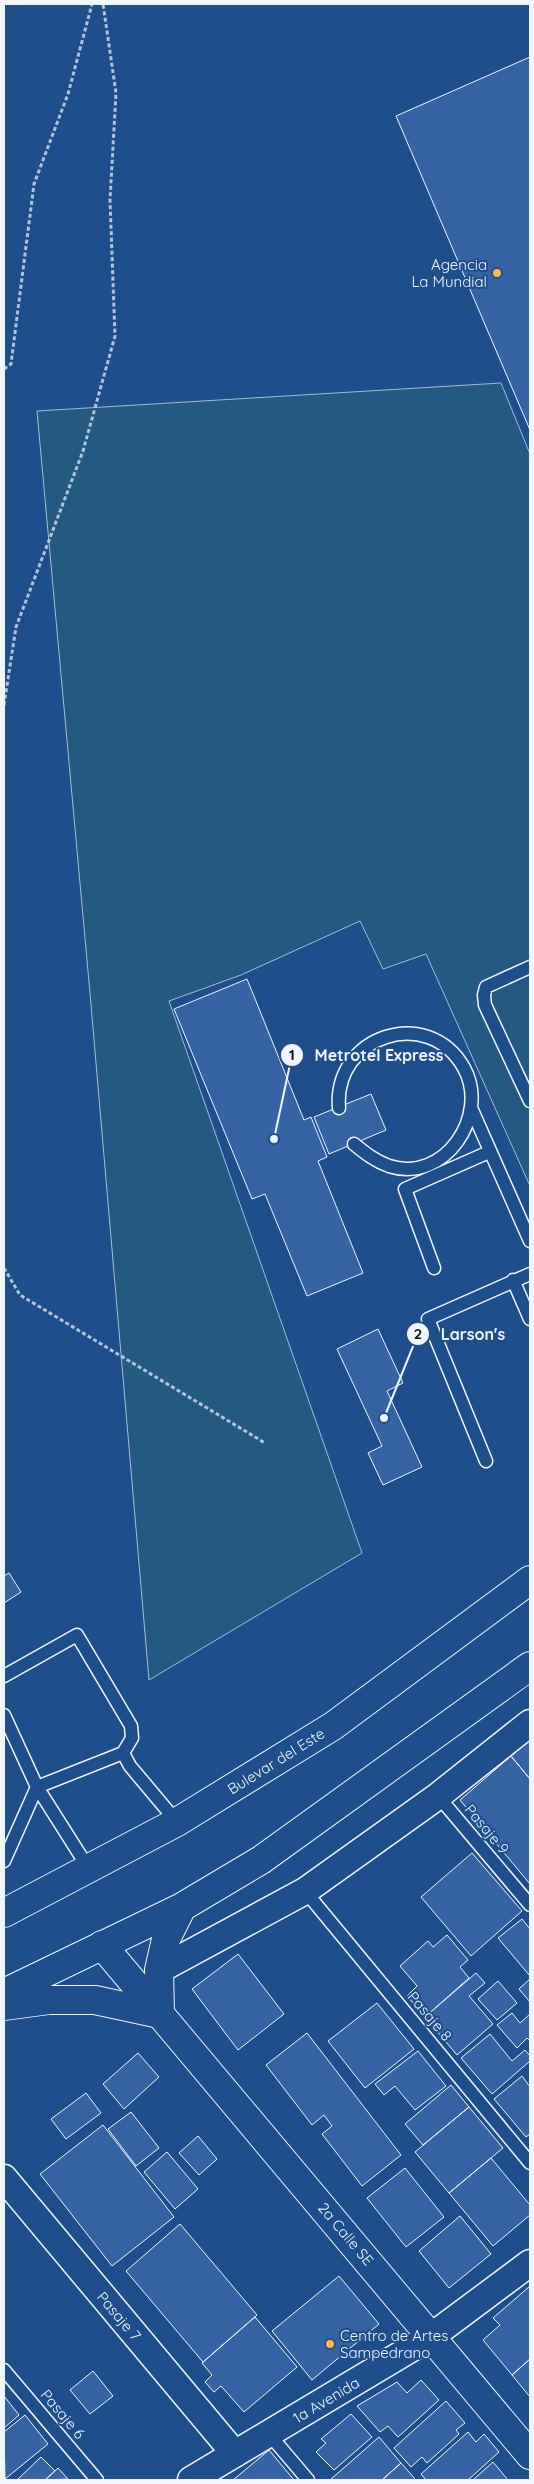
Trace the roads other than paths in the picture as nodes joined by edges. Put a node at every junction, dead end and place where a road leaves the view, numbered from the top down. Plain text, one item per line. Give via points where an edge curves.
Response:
1 (530, 967) edge
2 (530, 1101) edge
3 (339, 1108) dead end
4 (472, 1110) junction
5 (354, 1144) dead end
6 (489, 1152) junction
7 (530, 1241) edge
8 (434, 1268) dead end
9 (530, 1274) edge
10 (513, 1280) junction
11 (530, 1319) edge
12 (486, 1461) dead end
13 (530, 1580) edge
14 (530, 1666) edge
15 (4, 1676) edge
16 (4, 1715) edge
17 (530, 1723) edge
18 (123, 1753) junction
19 (37, 1788) junction
20 (438, 1796) junction
21 (177, 1822) junction
22 (4, 1861) edge
23 (89, 1869) junction
24 (305, 1891) junction
25 (530, 1906) edge
26 (182, 1907) junction
27 (4, 1913) edge
28 (102, 1945) junction
29 (160, 1970) junction
30 (4, 1993) edge
31 (4, 2006) edge
32 (160, 2014) junction
33 (530, 2162) edge
34 (4, 2178) edge
35 (530, 2263) edge
36 (432, 2336) junction
37 (4, 2370) edge
38 (269, 2434) junction
39 (235, 2454) junction
40 (530, 2455) edge
41 (96, 2480) edge
42 (191, 2480) edge
43 (308, 2480) edge

1 - 2 lane via 486,987 484,995
3 - 4 lane via 341,1080 352,1060 368,1045 387,1035 410,1033 431,1038 450,1050 464,1067 471,1088
4 - 5 lane via 465,1132 452,1149 433,1162 412,1168 390,1166 370,1158
4 - 6 lane
6 - 7 lane
6 - 8 lane via 405,1189
9 - 10 lane
10 - 11 lane
10 - 12 lane via 428,1318
13 - 21 main road, Bulevar del Este via 333,1726
14 - 26 main road via 261,1860
15 - 18 lane via 78,1636 132,1726 132,1738
16 - 19 lane
17 - 20 street
18 - 19 lane
18 - 21 lane
19 - 22 lane
19 - 23 lane
20 - 24 street
20 - 25 lane, Pasaje 9
21 - 23 main road, Bulevar del Este
23 - 27 main road, Bulevar del Este
24 - 29 street
24 - 33 lane, Pasaje 8
26 - 28 main road
26 - 29 main road via 166,1939
28 - 30 main road
28 - 32 main road, 2a Calle SE
29 - 32 main road
31 - 32 main road via 49,2000 95,2000
32 - 36 main road, 2a Calle SE
34 - 39 street, Pasaje 7
35 - 36 street, 1a Avenida
36 - 38 street, 1a Avenida
36 - 40 main road, 2a Calle SE
37 - 41 lane, Pasaje 6
38 - 39 street, 1a Avenida
38 - 43 lane
39 - 42 street, 1a Avenida

